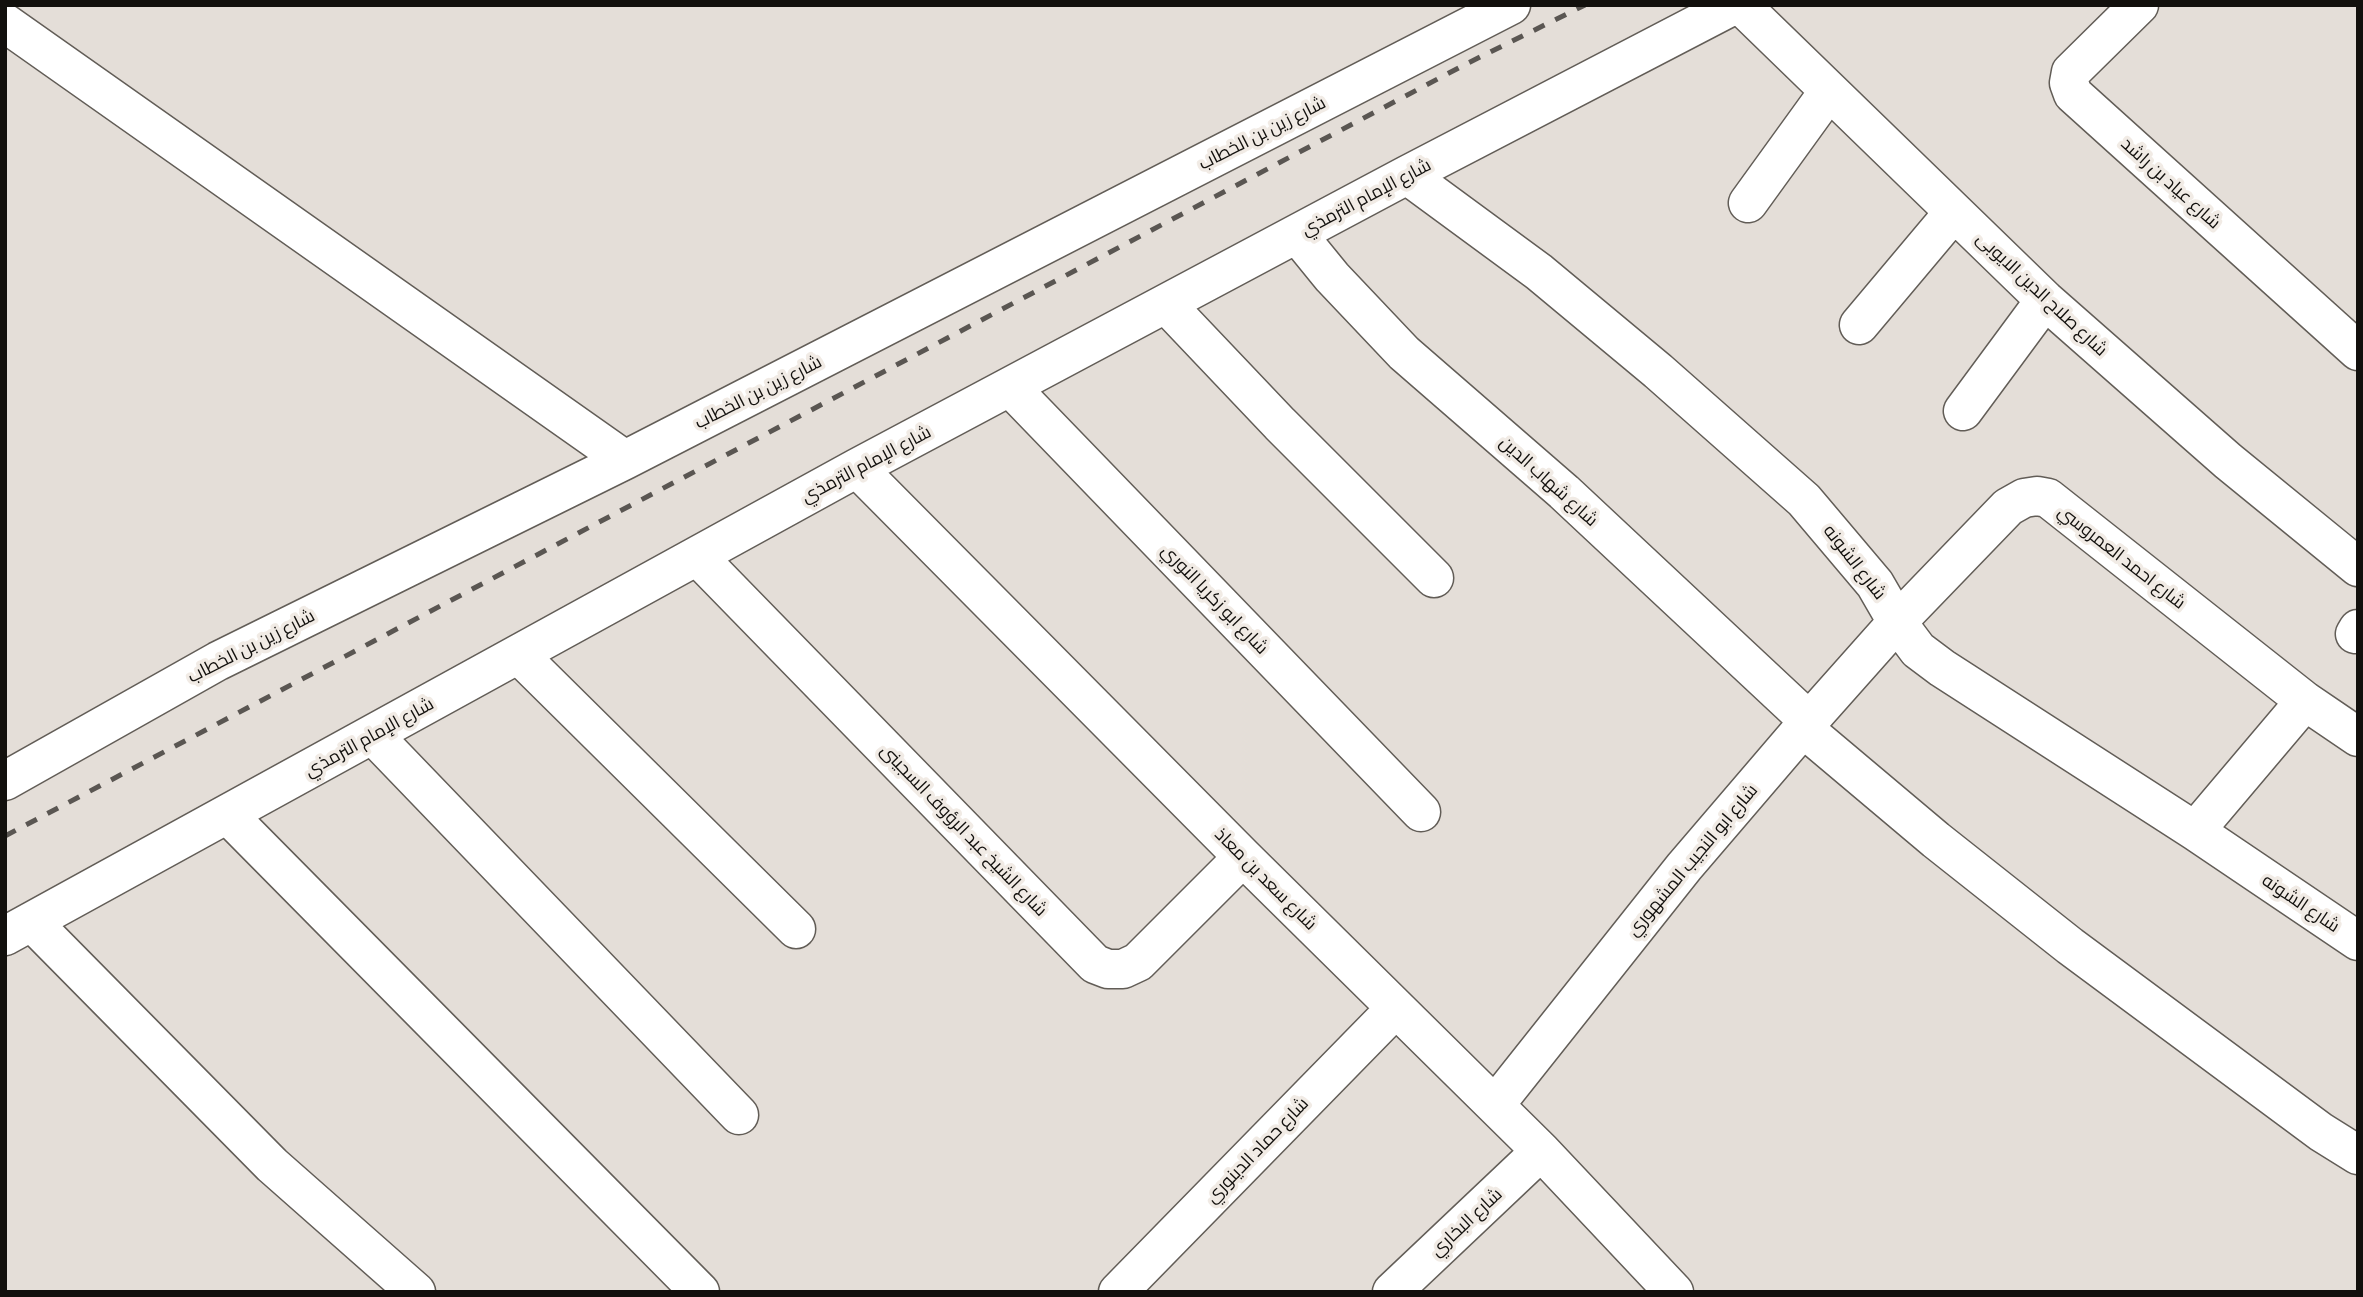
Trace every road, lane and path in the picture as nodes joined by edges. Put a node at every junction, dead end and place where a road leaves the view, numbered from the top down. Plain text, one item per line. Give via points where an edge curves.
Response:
1 (1511, 5) edge
2 (1734, 5) edge
3 (1741, 5) edge
4 (2139, 5) edge
5 (5, 23) edge
6 (1829, 91) junction
7 (1407, 174) junction
8 (1748, 203) dead end
9 (1955, 212) junction
10 (1297, 234) junction
11 (2045, 300) junction
12 (1166, 304) junction
13 (1859, 325) dead end
14 (2358, 351) edge
15 (1010, 387) junction
16 (1963, 411) dead end
17 (625, 460) junction
18 (857, 468) junction
19 (697, 556) junction
20 (2358, 566) edge
21 (1434, 578) dead end
22 (1897, 622) junction
23 (519, 655) junction
24 (2305, 701) junction
25 (1806, 724) junction
26 (373, 735) junction
27 (2358, 737) edge
28 (5, 781) edge
29 (1421, 812) dead end
30 (228, 815) junction
31 (2195, 831) junction
32 (1243, 857) junction
33 (19, 929) edge
34 (796, 929) dead end
35 (2358, 941) edge
36 (1396, 1008) junction
37 (1495, 1105) junction
38 (739, 1115) dead end
39 (1541, 1151) junction
40 (2358, 1155) edge
41 (1671, 1291) edge
42 (416, 1292) edge
43 (700, 1292) edge
44 (1118, 1292) edge
45 (1392, 1292) edge

1 - 17 street, شارع زين بن الخطاب
2 - 7 street, شارع الإمام الترمذي
3 - 6 street, شارع صلاح الدين الايوبى
4 - 14 street, شارع عياد بن راشد via 2071,72 2073,94
5 - 17 street
6 - 8 street
6 - 9 street, شارع صلاح الدين الايوبى
7 - 10 street, شارع الإمام الترمذي
7 - 22 street, شارع الشونه via 1539,272 1804,500 1875,584
9 - 11 street, شارع صلاح الدين الايوبى
9 - 13 street
10 - 12 street, شارع الإمام الترمذي
10 - 25 street, شارع شهاب الدين via 1404,353 1564,492
11 - 16 street
11 - 20 street, شارع صلاح الدين الايوبى via 2228,461
12 - 15 street, شارع الإمام الترمذي
12 - 21 street
15 - 18 street, شارع الإمام الترمذي
15 - 29 street, شارع ابو زكريا النوري
17 - 28 street, شارع زين بن الخطاب via 218,661
18 - 19 street, شارع الإمام الترمذي
18 - 32 street, شارع سعد بن معاذ
19 - 23 street, شارع الإمام الترمذي
19 - 32 street, شارع الشيخ عبد الرؤوف السجينى via 1095,964 1123,969 1138,962
22 - 24 street, شارع احمد العمروسي via 2008,507 2024,498 2048,498
22 - 25 street, شارع ابو النجيب المشهوري
22 - 31 street, شارع الشونه via 1918,650 1942,668
23 - 26 street, شارع الإمام الترمذي
23 - 34 street
24 - 27 street, شارع احمد العمروسي
24 - 31 street
25 - 37 street, شارع ابو النجيب المشهوري via 1684,867
25 - 40 street, شارع شهاب الدين via 1936,840 2070,946
26 - 30 street, شارع الإمام الترمذي
26 - 38 street
30 - 33 street, شارع الإمام الترمذي
30 - 43 street
31 - 35 street, شارع الشونه
32 - 36 street, شارع سعد بن معاذ
33 - 42 street
36 - 37 street, شارع سعد بن معاذ
36 - 44 street, شارع حماد الدينوري
37 - 39 street, شارع سعد بن معاذ
39 - 41 street, شارع سعد بن معاذ
39 - 45 street, شارع البخاري

